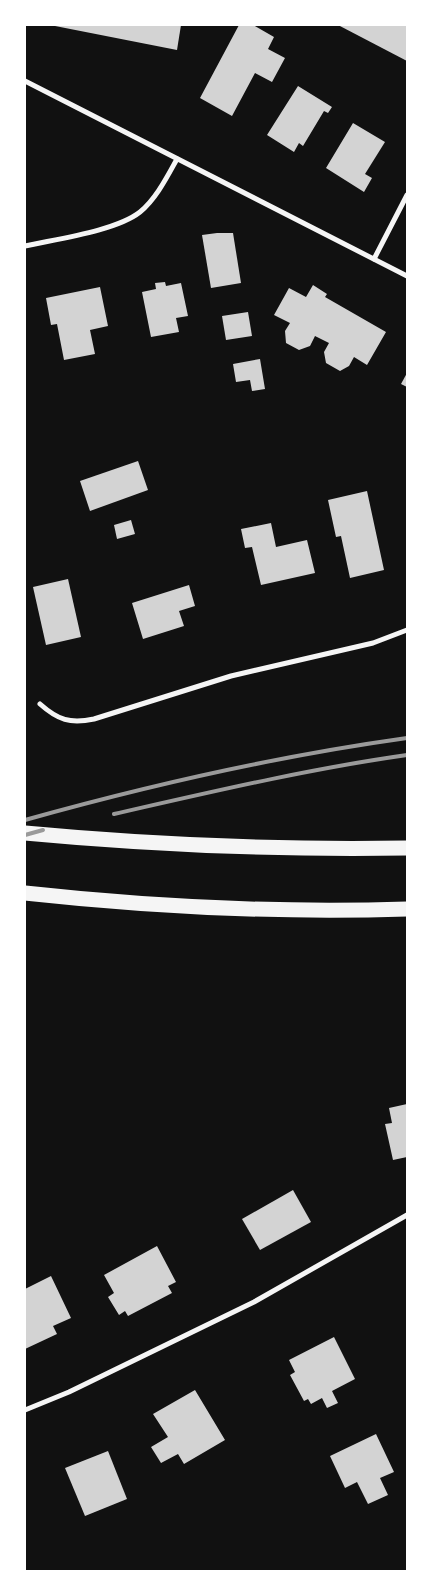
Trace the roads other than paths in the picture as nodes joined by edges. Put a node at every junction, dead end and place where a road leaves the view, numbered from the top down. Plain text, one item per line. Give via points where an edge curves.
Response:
1 (25, 81) edge
2 (177, 159) junction
3 (407, 195) edge
4 (25, 246) edge
5 (374, 259) junction
6 (407, 276) edge
7 (407, 630) edge
8 (40, 704) dead end
9 (25, 833) edge
10 (407, 848) edge
11 (25, 893) edge
12 (407, 909) edge
13 (407, 1215) edge
14 (25, 1410) edge

1 - 2 street
2 - 4 street via 150,202 124,222
2 - 5 street
3 - 5 street
5 - 6 street
7 - 8 street via 373,643 231,676 94,720 71,722 59,718
9 - 10 highway via 111,841 250,847
11 - 12 highway via 232,908
13 - 14 street via 254,1302

